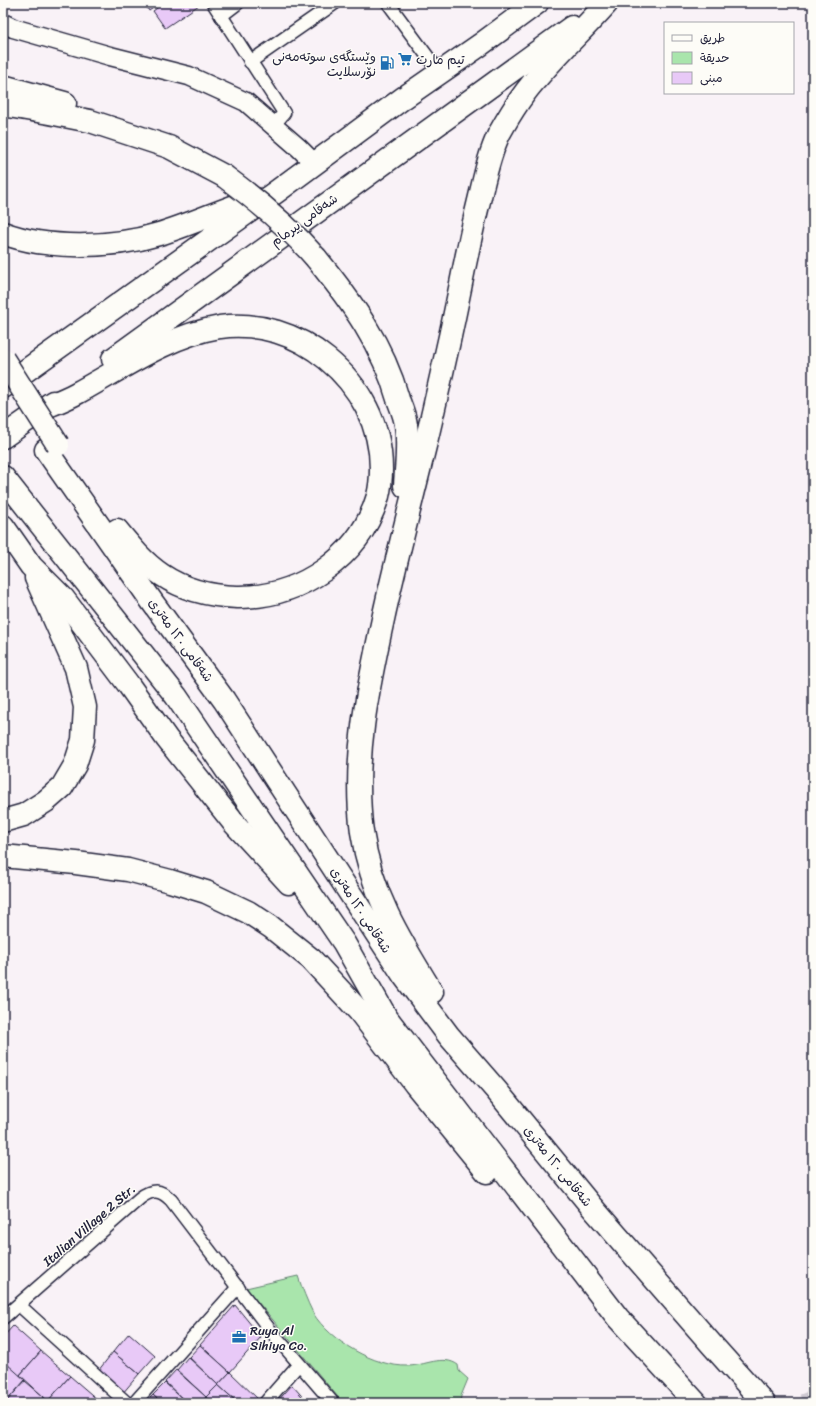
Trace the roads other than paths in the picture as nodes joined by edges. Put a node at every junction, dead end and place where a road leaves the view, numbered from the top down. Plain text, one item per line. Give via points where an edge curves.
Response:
1 (213, 3) edge
2 (238, 3) edge
3 (335, 3) edge
4 (388, 3) edge
5 (537, 3) edge
6 (606, 3) edge
7 (221, 16) junction
8 (3, 23) edge
9 (250, 62) junction
10 (439, 72) junction
11 (3, 86) edge
12 (3, 105) edge
13 (273, 126) junction
14 (198, 162) junction
15 (315, 164) junction
16 (276, 192) junction
17 (3, 232) edge
18 (3, 359) edge
19 (3, 382) edge
20 (3, 386) edge
21 (48, 406) junction
22 (3, 437) edge
23 (52, 447) junction
24 (3, 477) edge
25 (3, 526) edge
26 (401, 541) junction
27 (31, 566) junction
28 (3, 821) edge
29 (3, 856) edge
30 (344, 943) junction
31 (496, 1090) junction
32 (238, 1287) junction
33 (19, 1305) junction
34 (3, 1318) edge
35 (618, 1318) junction
36 (299, 1364) junction
37 (127, 1403) edge
38 (134, 1403) edge
39 (265, 1403) edge
40 (333, 1403) edge
41 (696, 1403) edge
42 (764, 1403) edge

1 - 7 street
2 - 7 street
3 - 9 street
4 - 10 street
5 - 10 highway
6 - 21 highway, شەقامی پیرمام
6 - 26 highway via 586,28 536,78 509,115 490,154 425,448
7 - 9 street
8 - 13 street via 110,56 189,76 246,102
9 - 13 street via 284,113
10 - 15 highway
11 - 14 highway via 125,120 156,133
12 - 14 highway via 90,122 169,147
13 - 15 street
14 - 26 highway, bridge via 246,192 297,236 351,304 378,346 406,424 407,453
15 - 16 highway
16 - 17 highway via 158,234 128,241 62,244 39,242
16 - 20 highway
18 - 23 highway, bridge
19 - 23 highway, شەقامی ١٢٠ مەتری
21 - 22 highway, شەقامی پیرمام
21 - 23 highway via 145,354 183,337 235,326 273,330 314,349 338,368 354,386 368,409 377,435 381,463 379,494 365,527 353,543 334,564 308,581 266,595 211,595 174,582 146,562 104,514
23 - 31 highway, شەقامی ١٢٠ مەتری via 153,603 224,700 404,976 449,1036
24 - 30 highway via 176,696
25 - 27 highway
26 - 31 highway via 364,713 360,776 365,847 381,901 397,934 441,1007 483,1063
27 - 28 highway via 76,668 85,707 83,740 75,765 62,787 24,815
27 - 30 highway via 63,598 167,739 233,822
29 - 35 highway via 120,869 170,881 206,892 248,912 271,927 311,959 359,1011 534,1232
30 - 35 highway via 386,1017
31 - 42 highway, شەقامی ١٢٠ مەتری via 600,1216
32 - 33 street, Italian Village 2 Str. via 172,1200 162,1193 152,1191 140,1198
32 - 36 street, Italian Village 2 Str.
32 - 38 street
33 - 34 street, Italian Village 2 Str.
33 - 37 street
35 - 41 highway
36 - 39 street
36 - 40 street, Italian Village 2 Str.

